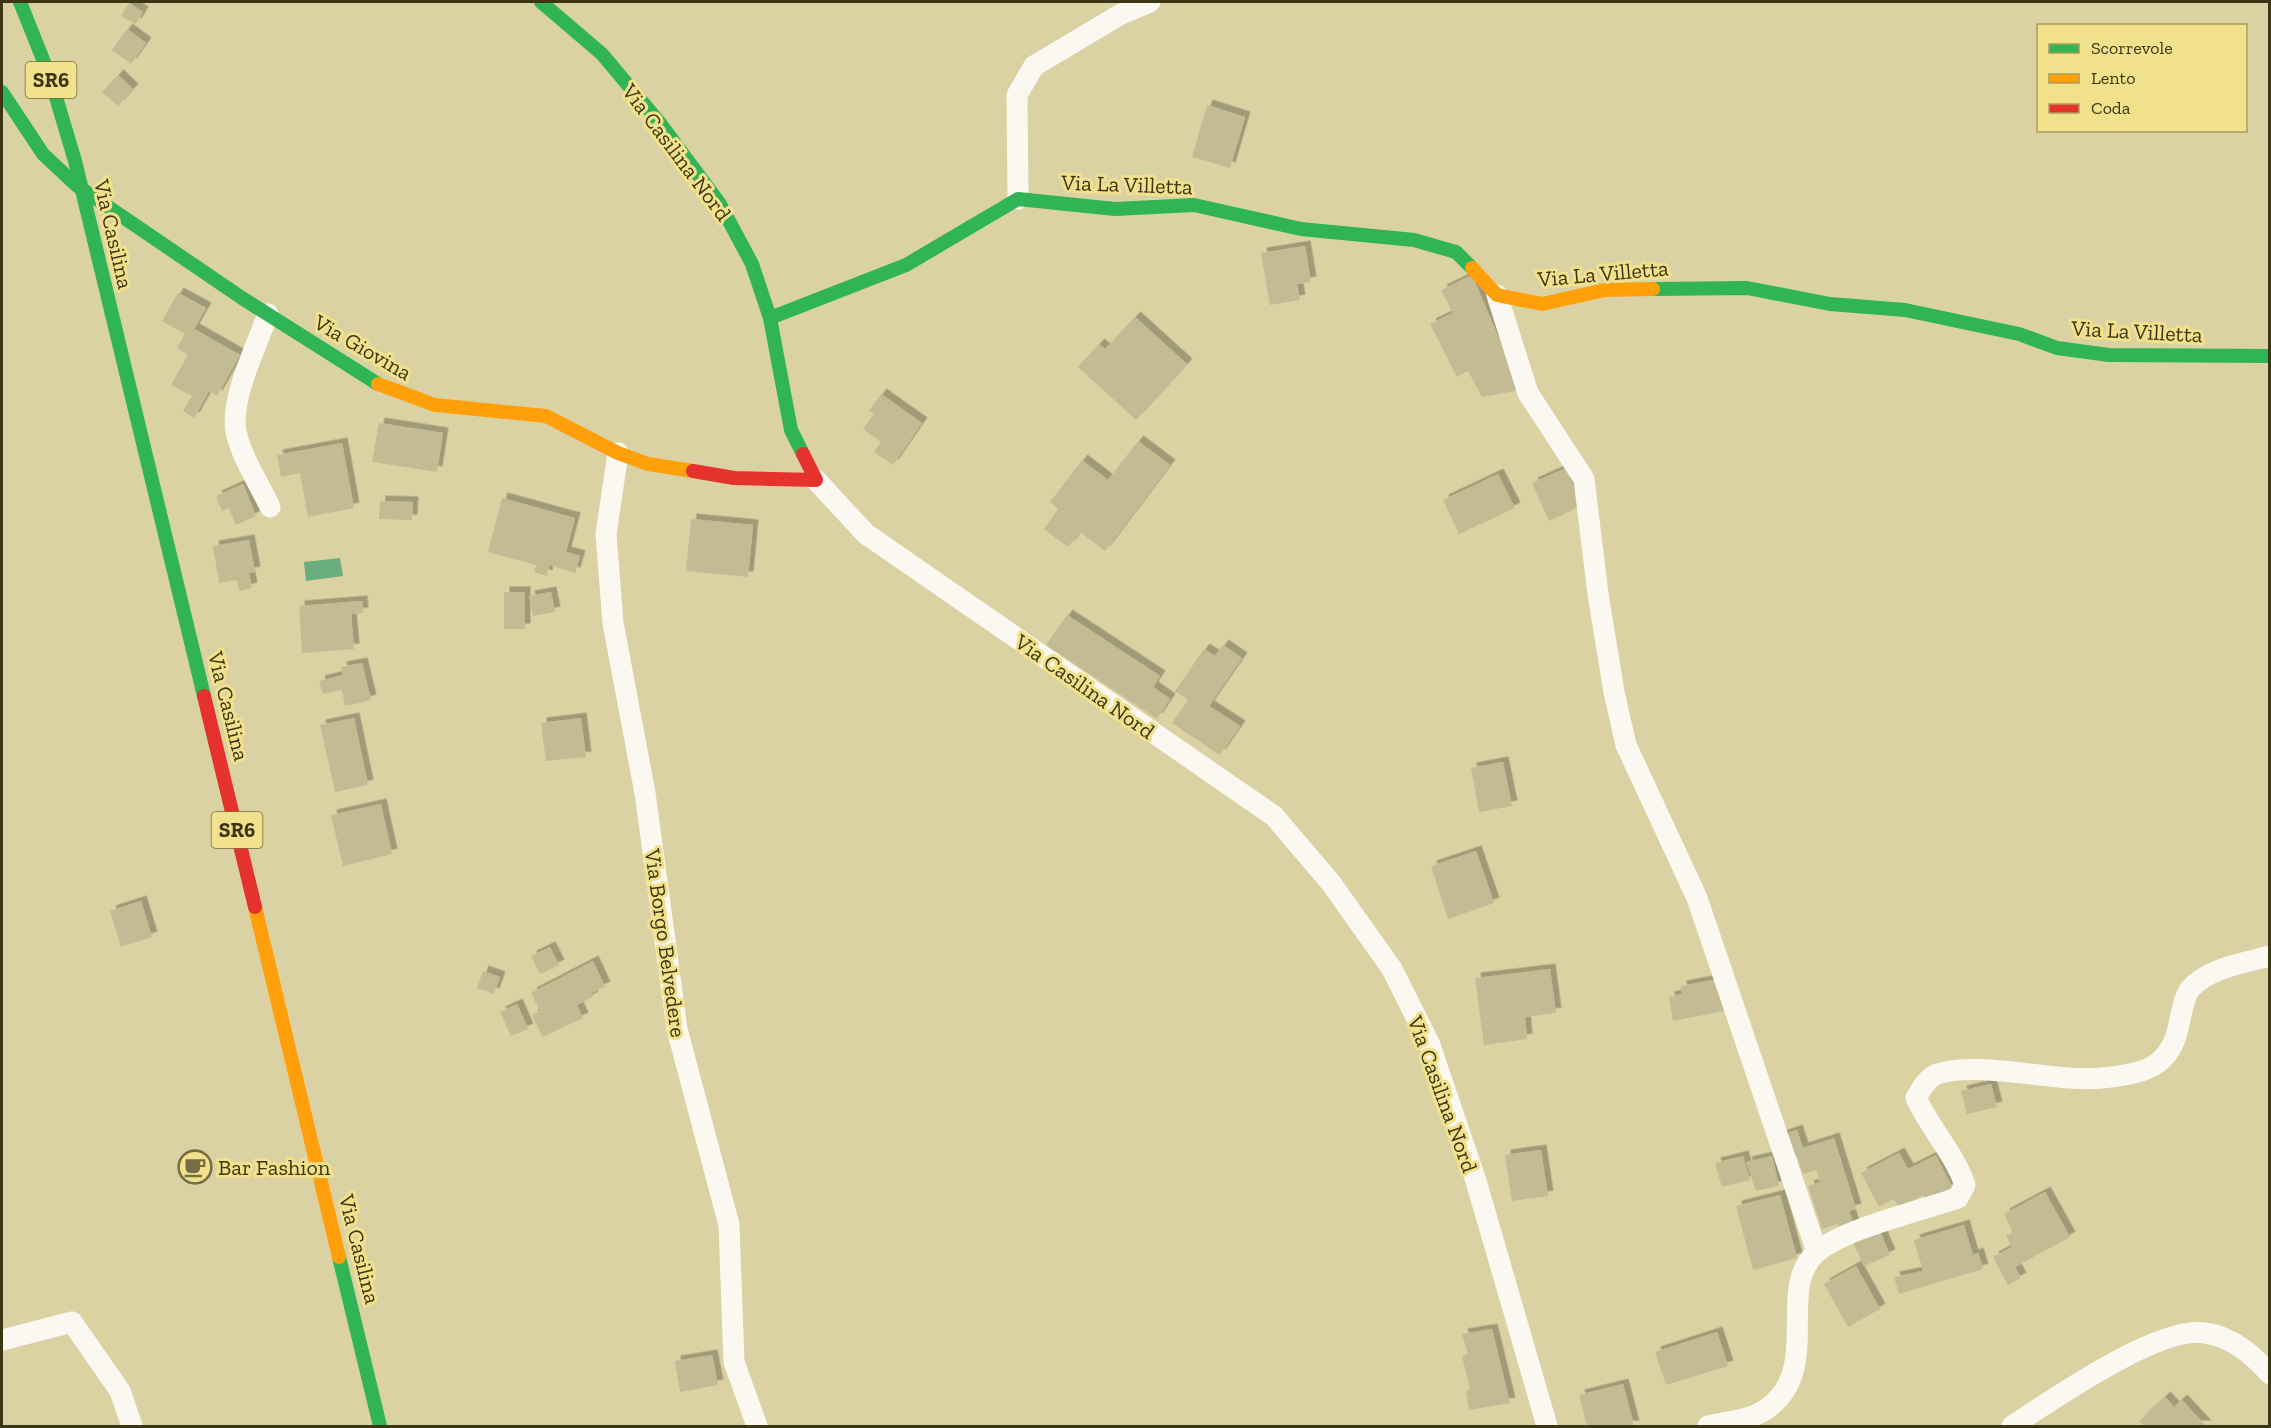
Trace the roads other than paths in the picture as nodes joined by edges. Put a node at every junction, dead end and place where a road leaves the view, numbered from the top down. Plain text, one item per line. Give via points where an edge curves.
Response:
1 (20, 2) edge
2 (541, 2) edge
3 (1150, 2) edge
4 (564, 8) edge
5 (2, 92) edge
6 (1018, 199) junction
7 (1497, 295) junction
8 (268, 314) junction
9 (770, 318) junction
10 (2270, 356) edge
11 (618, 453) junction
12 (816, 480) junction
13 (270, 507) dead end
14 (2270, 956) edge
15 (1817, 1252) junction
16 (2, 1340) edge
17 (2270, 1374) edge
18 (132, 1426) edge
19 (380, 1426) edge
20 (757, 1426) edge
21 (1547, 1426) edge
22 (1708, 1426) edge
23 (2012, 1426) edge

1 - 19 street, Via Casilina / SR6 via 50,77 75,161
2 - 4 street, Via Casilina Nord
3 - 6 street via 1121,14 1034,66 1017,95
4 - 9 street, Via Casilina Nord via 659,122 720,204 752,264
5 - 8 street, Via Giovina via 43,154 70,180
6 - 7 street, Via La Villetta via 1114,209 1194,205 1301,229 1414,240 1456,252
6 - 9 street via 906,265
7 - 10 street, Via La Villetta via 1542,304 1605,290 1748,288 1830,304 1905,310 2088,353
7 - 15 street via 1528,393 1584,479 1598,594 1626,745 1696,898
8 - 11 street, Via Giovina via 391,391 435,405 546,416
8 - 13 street via 238,399 235,423 241,447
9 - 12 street, Via Casilina Nord via 791,430
11 - 12 street, Via Giovina via 648,464 726,477
11 - 20 street, Via Borgo Belvedere via 606,534 613,623 645,793 677,1029 729,1225 734,1362
12 - 21 street, Via Casilina Nord via 866,534 1274,816 1331,883 1392,969 1430,1045 1476,1181
14 - 15 street via 2215,972 2189,990 2171,1052 2150,1068 2101,1078 1964,1071 1936,1075 1924,1084 1916,1098 1960,1169 1965,1185 1958,1198 1843,1236
15 - 22 street via 1803,1270 1798,1290 1798,1349 1783,1390 1765,1410
16 - 18 street via 72,1322 120,1391
17 - 23 street via 2228,1338 2203,1332 2163,1339 2072,1387

